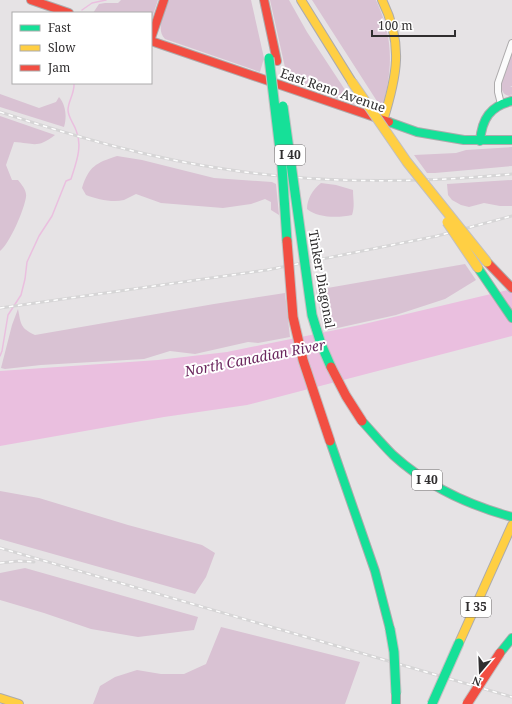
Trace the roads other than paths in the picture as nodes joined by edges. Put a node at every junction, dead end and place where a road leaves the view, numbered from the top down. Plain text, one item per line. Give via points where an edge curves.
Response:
1 (33, 0) edge
2 (164, 0) edge
3 (257, 0) edge
4 (264, 0) edge
5 (301, 0) edge
6 (382, 0) edge
7 (66, 12) edge
8 (152, 35) edge
9 (152, 41) edge
10 (512, 42) edge
11 (273, 60) junction
12 (512, 101) edge
13 (501, 104) junction
14 (383, 121) junction
15 (512, 140) edge
16 (480, 141) junction
17 (407, 162) junction
18 (512, 288) edge
19 (512, 318) edge
20 (512, 517) edge
21 (512, 526) edge
22 (512, 638) edge
23 (0, 698) edge
24 (19, 704) edge
25 (396, 704) edge
26 (432, 704) edge
27 (467, 704) edge

1 - 7 main road
2 - 8 main road
3 - 11 main road
4 - 11 main road, Tinker Diagonal / I 40
5 - 17 main road, bridge via 352,82
6 - 14 main road via 391,21 397,51 396,77
9 - 14 main road, East Reno Avenue
10 - 13 street via 498,83
11 - 20 main road, Tinker Diagonal / I 40, bridge via 312,315 322,348 346,398 362,421 397,458 415,472 455,497 477,507
11 - 25 main road, bridge via 293,317 303,360 374,571 390,629 394,652
12 - 13 main road
13 - 16 main road via 488,115 480,130
14 - 16 main road, East Reno Avenue via 431,135
15 - 16 main road, East Reno Avenue
17 - 18 main road, bridge via 487,262
17 - 19 main road, bridge
21 - 26 main road, I 35, bridge
22 - 27 main road, bridge
23 - 24 main road

